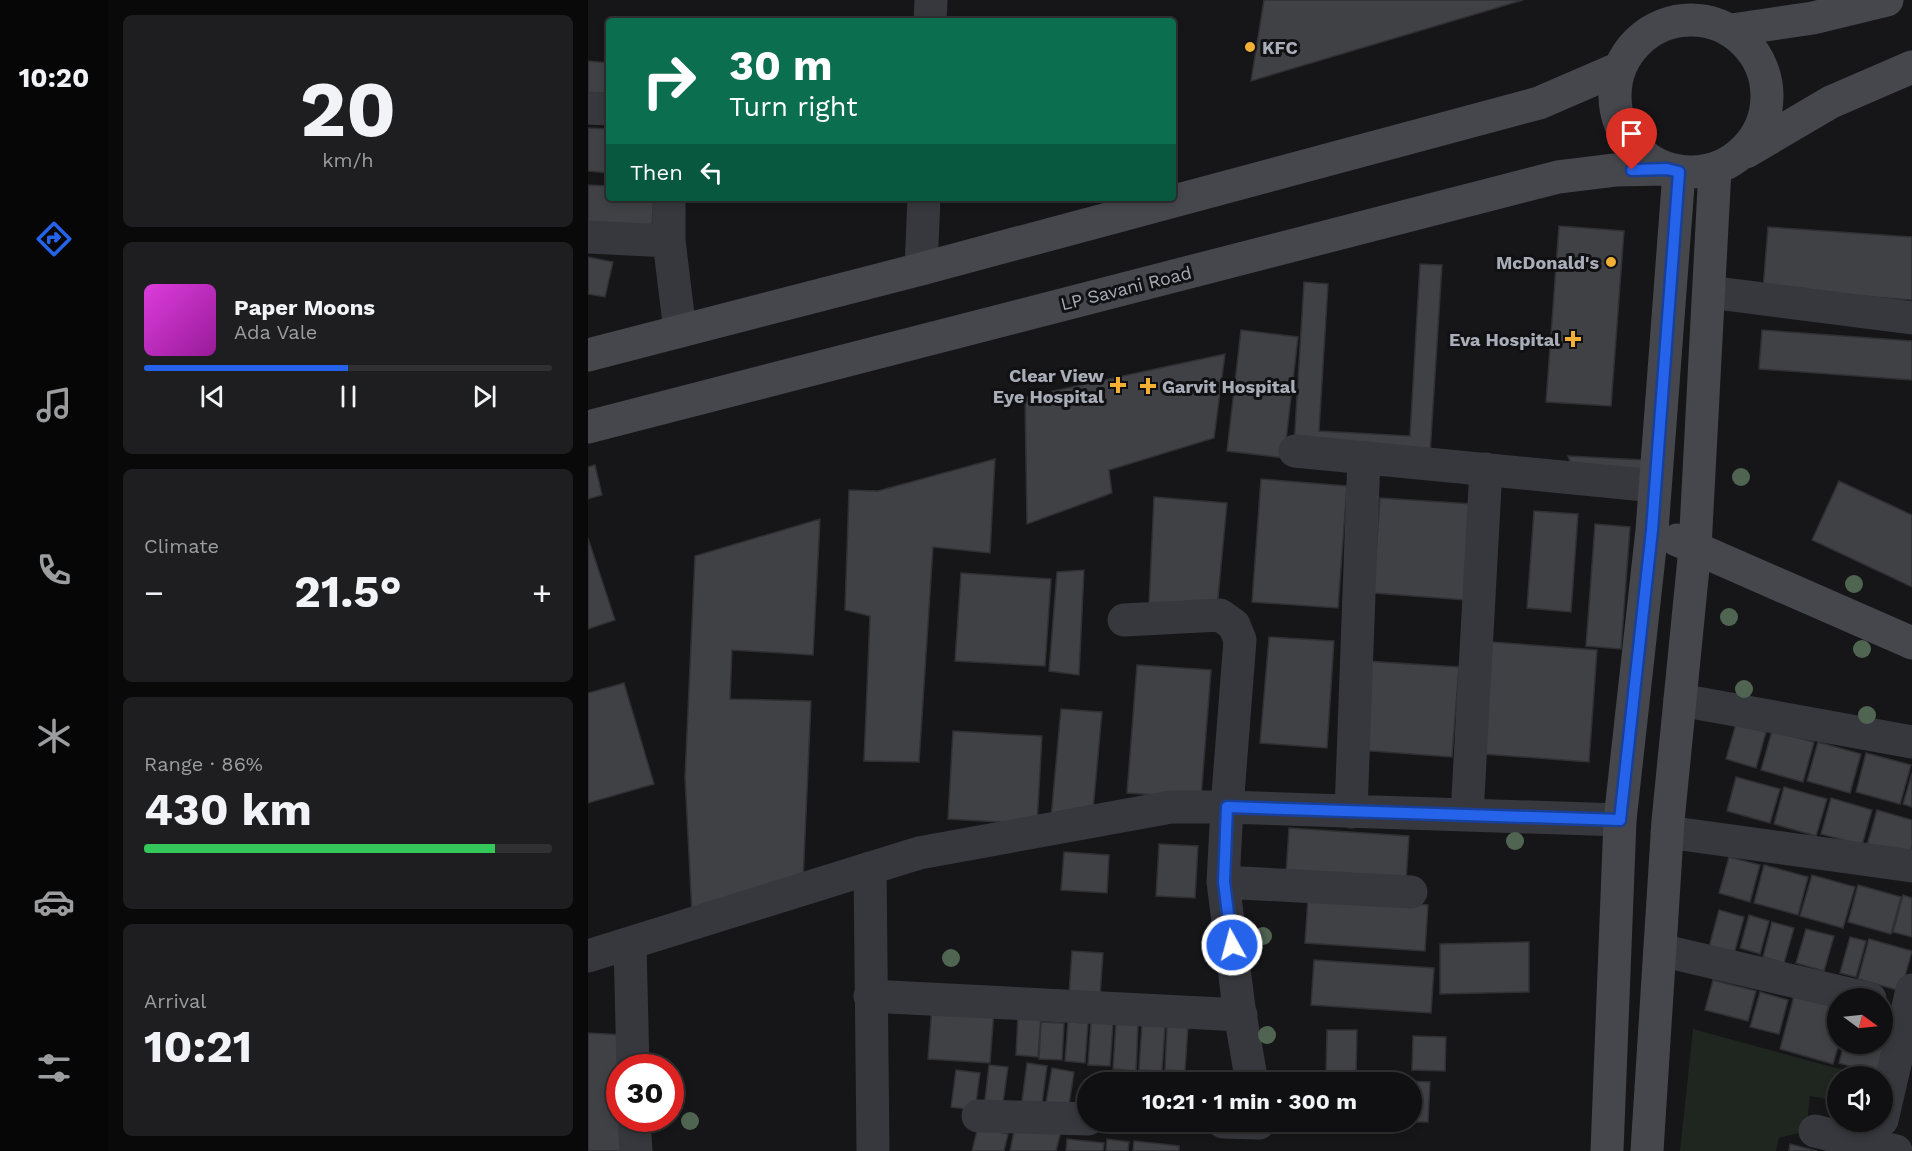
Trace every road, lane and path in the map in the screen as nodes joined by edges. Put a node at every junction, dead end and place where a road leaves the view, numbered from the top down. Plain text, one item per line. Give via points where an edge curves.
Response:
1 (931, 0) edge
2 (1887, 0) edge
3 (1701, 14) edge
4 (930, 18) edge
5 (1912, 67) edge
6 (1620, 68) junction
7 (588, 108) edge
8 (606, 109) edge
9 (1728, 162) junction
10 (1673, 171) junction
11 (669, 201) edge
12 (924, 201) edge
13 (1174, 201) edge
14 (1176, 201) edge
15 (588, 237) edge
16 (669, 241) junction
17 (921, 269) junction
18 (1709, 292) junction
19 (1912, 318) edge
20 (680, 331) junction
21 (588, 355) edge
22 (588, 427) edge
23 (1295, 451) dead end
24 (1364, 458) junction
25 (1486, 469) junction
26 (1655, 486) junction
27 (1652, 530) junction
28 (1695, 548) junction
29 (1124, 620) dead end
30 (1912, 643) edge
31 (1680, 700) junction
32 (1912, 742) edge
33 (1227, 807) junction
34 (1351, 812) junction
35 (1467, 815) junction
36 (1620, 820) junction
37 (1667, 832) junction
38 (1912, 866) edge
39 (870, 868) junction
40 (1224, 882) junction
41 (1411, 892) dead end
42 (630, 944) junction
43 (1660, 950) junction
44 (588, 956) edge
45 (1827, 989) edge
46 (870, 996) junction
47 (1903, 1002) edge
48 (1240, 1015) junction
49 (633, 1054) edge
50 (1250, 1072) edge
51 (978, 1116) dead end
52 (1077, 1119) edge
53 (1815, 1131) dead end
54 (635, 1132) edge
55 (1884, 1135) edge
56 (636, 1151) edge
57 (873, 1151) edge
58 (1608, 1151) edge
59 (1647, 1151) edge

1 - 4 street
2 - 3 main road via 1813,18
3 - 6 main road via 1661,26 1644,36
3 - 9 main road via 1750,46 1762,67 1768,90 1766,115 1756,137
5 - 9 main road via 1830,102
6 - 10 main road via 1615,92 1618,117 1628,140 1645,158
6 - 14 main road via 1539,103
7 - 8 street
9 - 10 main road via 1706,172
9 - 18 main road
10 - 22 main road, LP Savani Road via 1615,170 1557,177
10 - 26 main road
11 - 16 street
12 - 17 street
13 - 17 main road
15 - 16 street
16 - 20 street
17 - 20 main road
18 - 19 street
18 - 28 main road
20 - 21 main road
23 - 24 street
24 - 25 street
24 - 34 street
25 - 26 street
25 - 35 street
26 - 27 main road
27 - 28 main road
27 - 36 main road
28 - 30 main road
28 - 31 main road
29 - 33 street via 1220,615 1234,625 1240,640
31 - 32 street
31 - 37 main road
33 - 34 street
33 - 39 street via 1171,807 919,853
33 - 40 street
34 - 35 street
35 - 36 street
36 - 58 main road
37 - 38 street
37 - 43 main road
39 - 42 street
39 - 46 street
40 - 41 street
40 - 48 street
42 - 44 street
42 - 49 street
43 - 45 street
43 - 59 main road
46 - 48 street
46 - 57 street
47 - 55 street
48 - 50 street
51 - 52 street
53 - 55 street
54 - 56 street

